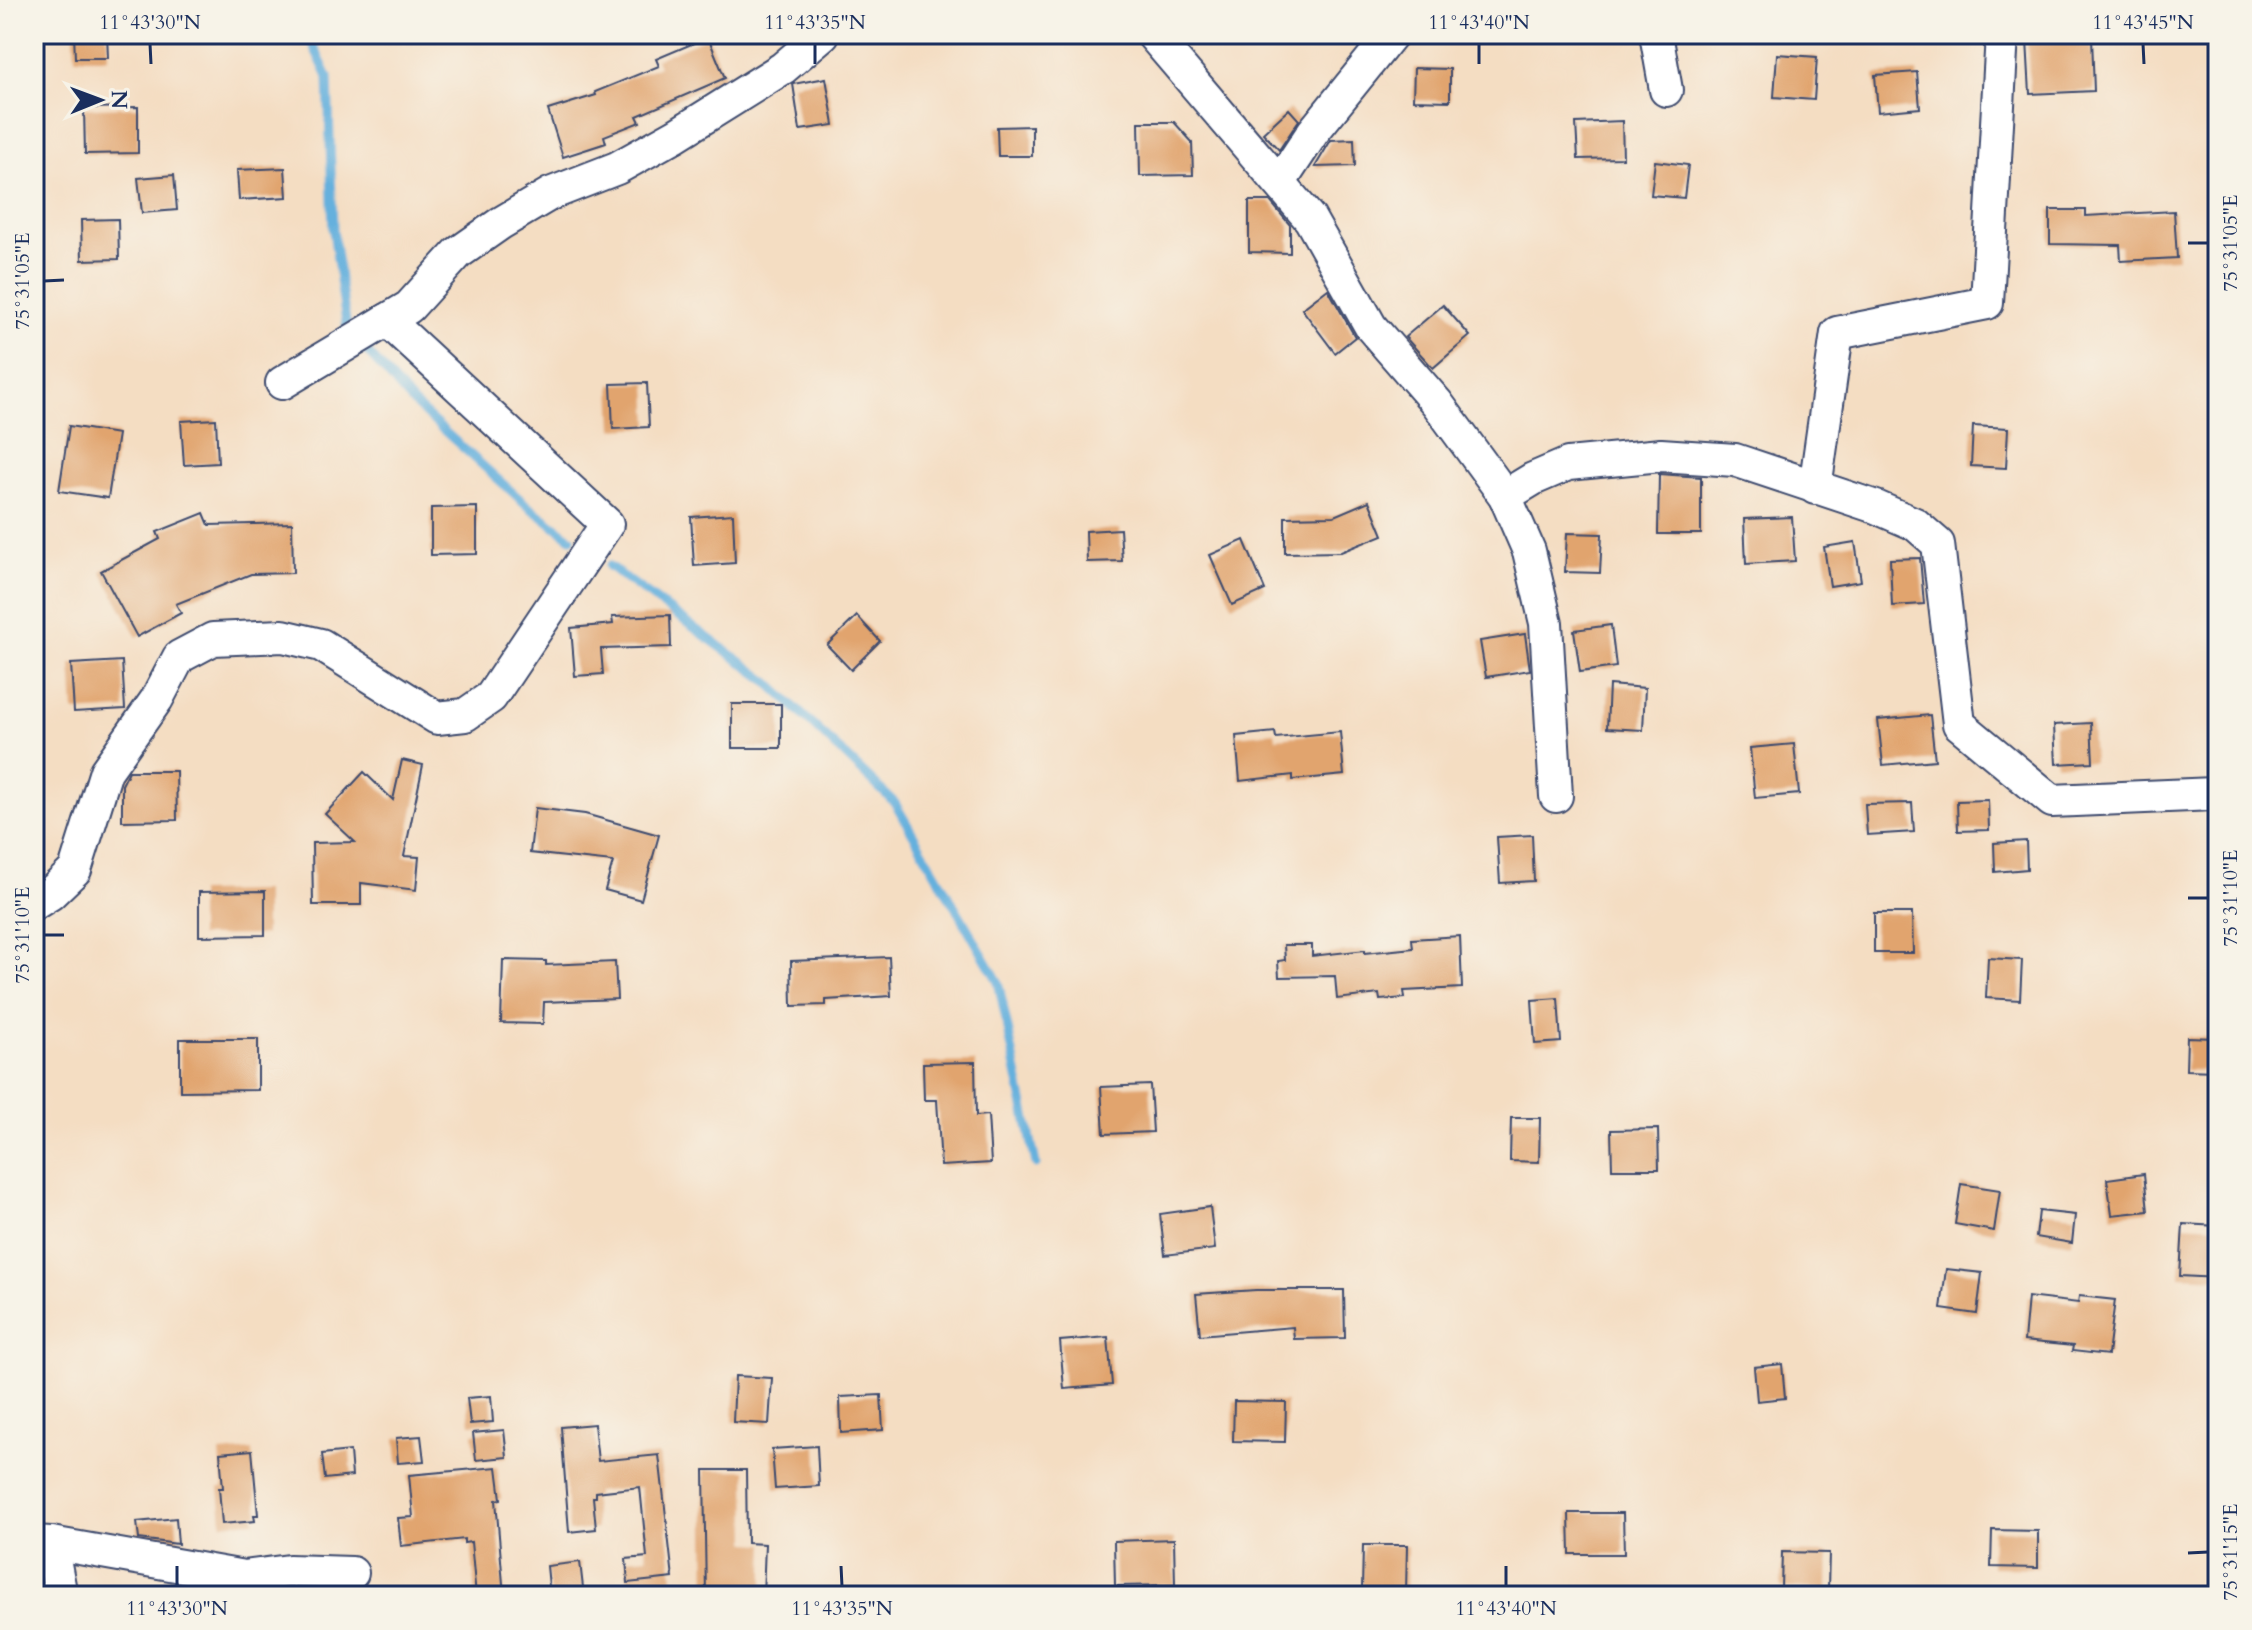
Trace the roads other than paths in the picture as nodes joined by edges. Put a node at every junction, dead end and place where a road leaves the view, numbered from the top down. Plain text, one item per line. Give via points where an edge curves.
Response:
1 (823, 34) edge
2 (1152, 34) edge
3 (1392, 34) edge
4 (1656, 34) edge
5 (2002, 34) edge
6 (1666, 90) dead end
7 (1280, 182) junction
8 (378, 325) junction
9 (282, 383) dead end
10 (1815, 488) junction
11 (1505, 496) junction
12 (2218, 791) edge
13 (1556, 796) dead end
14 (34, 904) edge
15 (42, 1542) edge
16 (352, 1573) dead end
17 (61, 1596) edge

1 - 8 street via 783,68 676,135 501,223 458,253 409,307
2 - 7 street
3 - 7 street
4 - 6 street
5 - 10 street via 1987,303 1837,333
7 - 11 street via 1310,219 1371,327 1437,403
8 - 9 street
8 - 14 street via 607,524 491,697 465,715 437,718 321,645 283,636 213,639 179,657 157,699 106,771 75,870
10 - 11 street via 1735,460 1661,455 1568,464
10 - 12 street via 1915,524 1938,544 1959,724 2052,801
11 - 13 street via 1529,551 1546,623
15 - 16 street via 244,1577 289,1571
15 - 17 street

